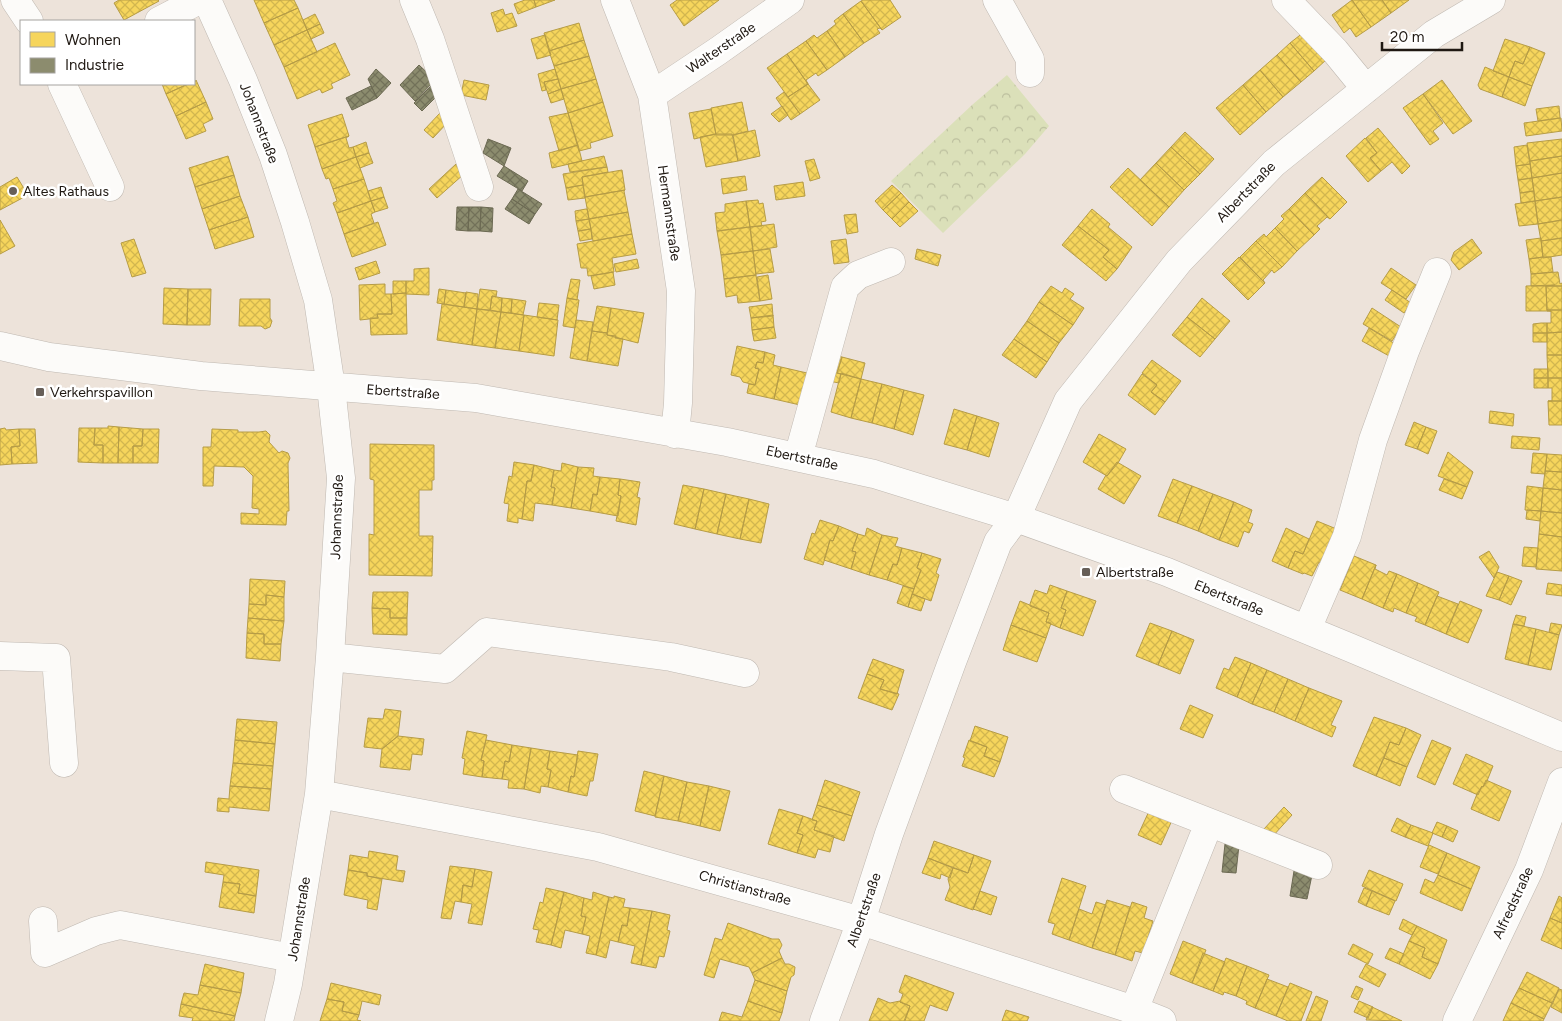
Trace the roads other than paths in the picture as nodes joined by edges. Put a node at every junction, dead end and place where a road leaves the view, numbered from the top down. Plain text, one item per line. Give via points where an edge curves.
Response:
1 (15, 0) edge
2 (199, 0) edge
3 (206, 0) edge
4 (414, 0) edge
5 (615, 0) edge
6 (790, 0) edge
7 (997, 0) edge
8 (1286, 0) edge
9 (1491, 0) edge
10 (28, 20) edge
11 (161, 20) edge
12 (1030, 73) dead end
13 (62, 85) edge
14 (1366, 89) junction
15 (652, 95) junction
16 (110, 187) dead end
17 (480, 187) dead end
18 (891, 262) dead end
19 (1437, 272) dead end
20 (0, 346) edge
21 (331, 387) junction
22 (675, 434) junction
23 (798, 457) junction
24 (1016, 518) junction
25 (1307, 629) junction
26 (0, 656) edge
27 (330, 657) junction
28 (745, 673) dead end
29 (1562, 737) edge
30 (64, 763) dead end
31 (1562, 782) edge
32 (1124, 789) dead end
33 (319, 794) junction
34 (1209, 823) junction
35 (1318, 865) dead end
36 (43, 921) dead end
37 (861, 921) junction
38 (292, 958) junction
39 (1134, 1010) junction
40 (279, 1021) edge
41 (824, 1021) edge
42 (1162, 1021) edge
43 (1457, 1021) edge

1 - 10 street
2 - 11 street
3 - 21 street, Johannstraße via 243,80 295,222 318,300
4 - 17 street
5 - 15 street, Hermannstraße
6 - 15 street, Walterstraße
7 - 12 street via 1030,59
8 - 14 street
9 - 14 street, Albertstraße via 1434,34
13 - 16 street
14 - 24 street, Albertstraße via 1274,163 1179,261 1068,401
15 - 22 street, Hermannstraße via 681,292
18 - 23 street via 858,275 845,288
19 - 25 street via 1373,440 1347,536
20 - 21 street, Ebertstraße via 49,357 191,375
21 - 22 street, Ebertstraße via 476,398
21 - 27 street, Johannstraße via 341,478
22 - 23 street, Ebertstraße
23 - 24 street, Ebertstraße via 874,474
24 - 25 street, Ebertstraße via 1166,572
24 - 37 street, Albertstraße via 998,542 955,652
25 - 29 street, Ebertstraße
26 - 30 street via 56,658
27 - 28 street via 445,669 487,632 671,656
27 - 33 street, Johannstraße
31 - 43 street, Alfredstraße via 1529,870
32 - 34 street
33 - 37 street, Christianstraße via 598,847
33 - 38 street, Johannstraße
34 - 35 street
34 - 39 street
36 - 38 street via 45,953 96,931 120,925
37 - 39 street, Christianstraße
37 - 41 street, Albertstraße
38 - 40 street, Johannstraße
39 - 42 street, Christianstraße

